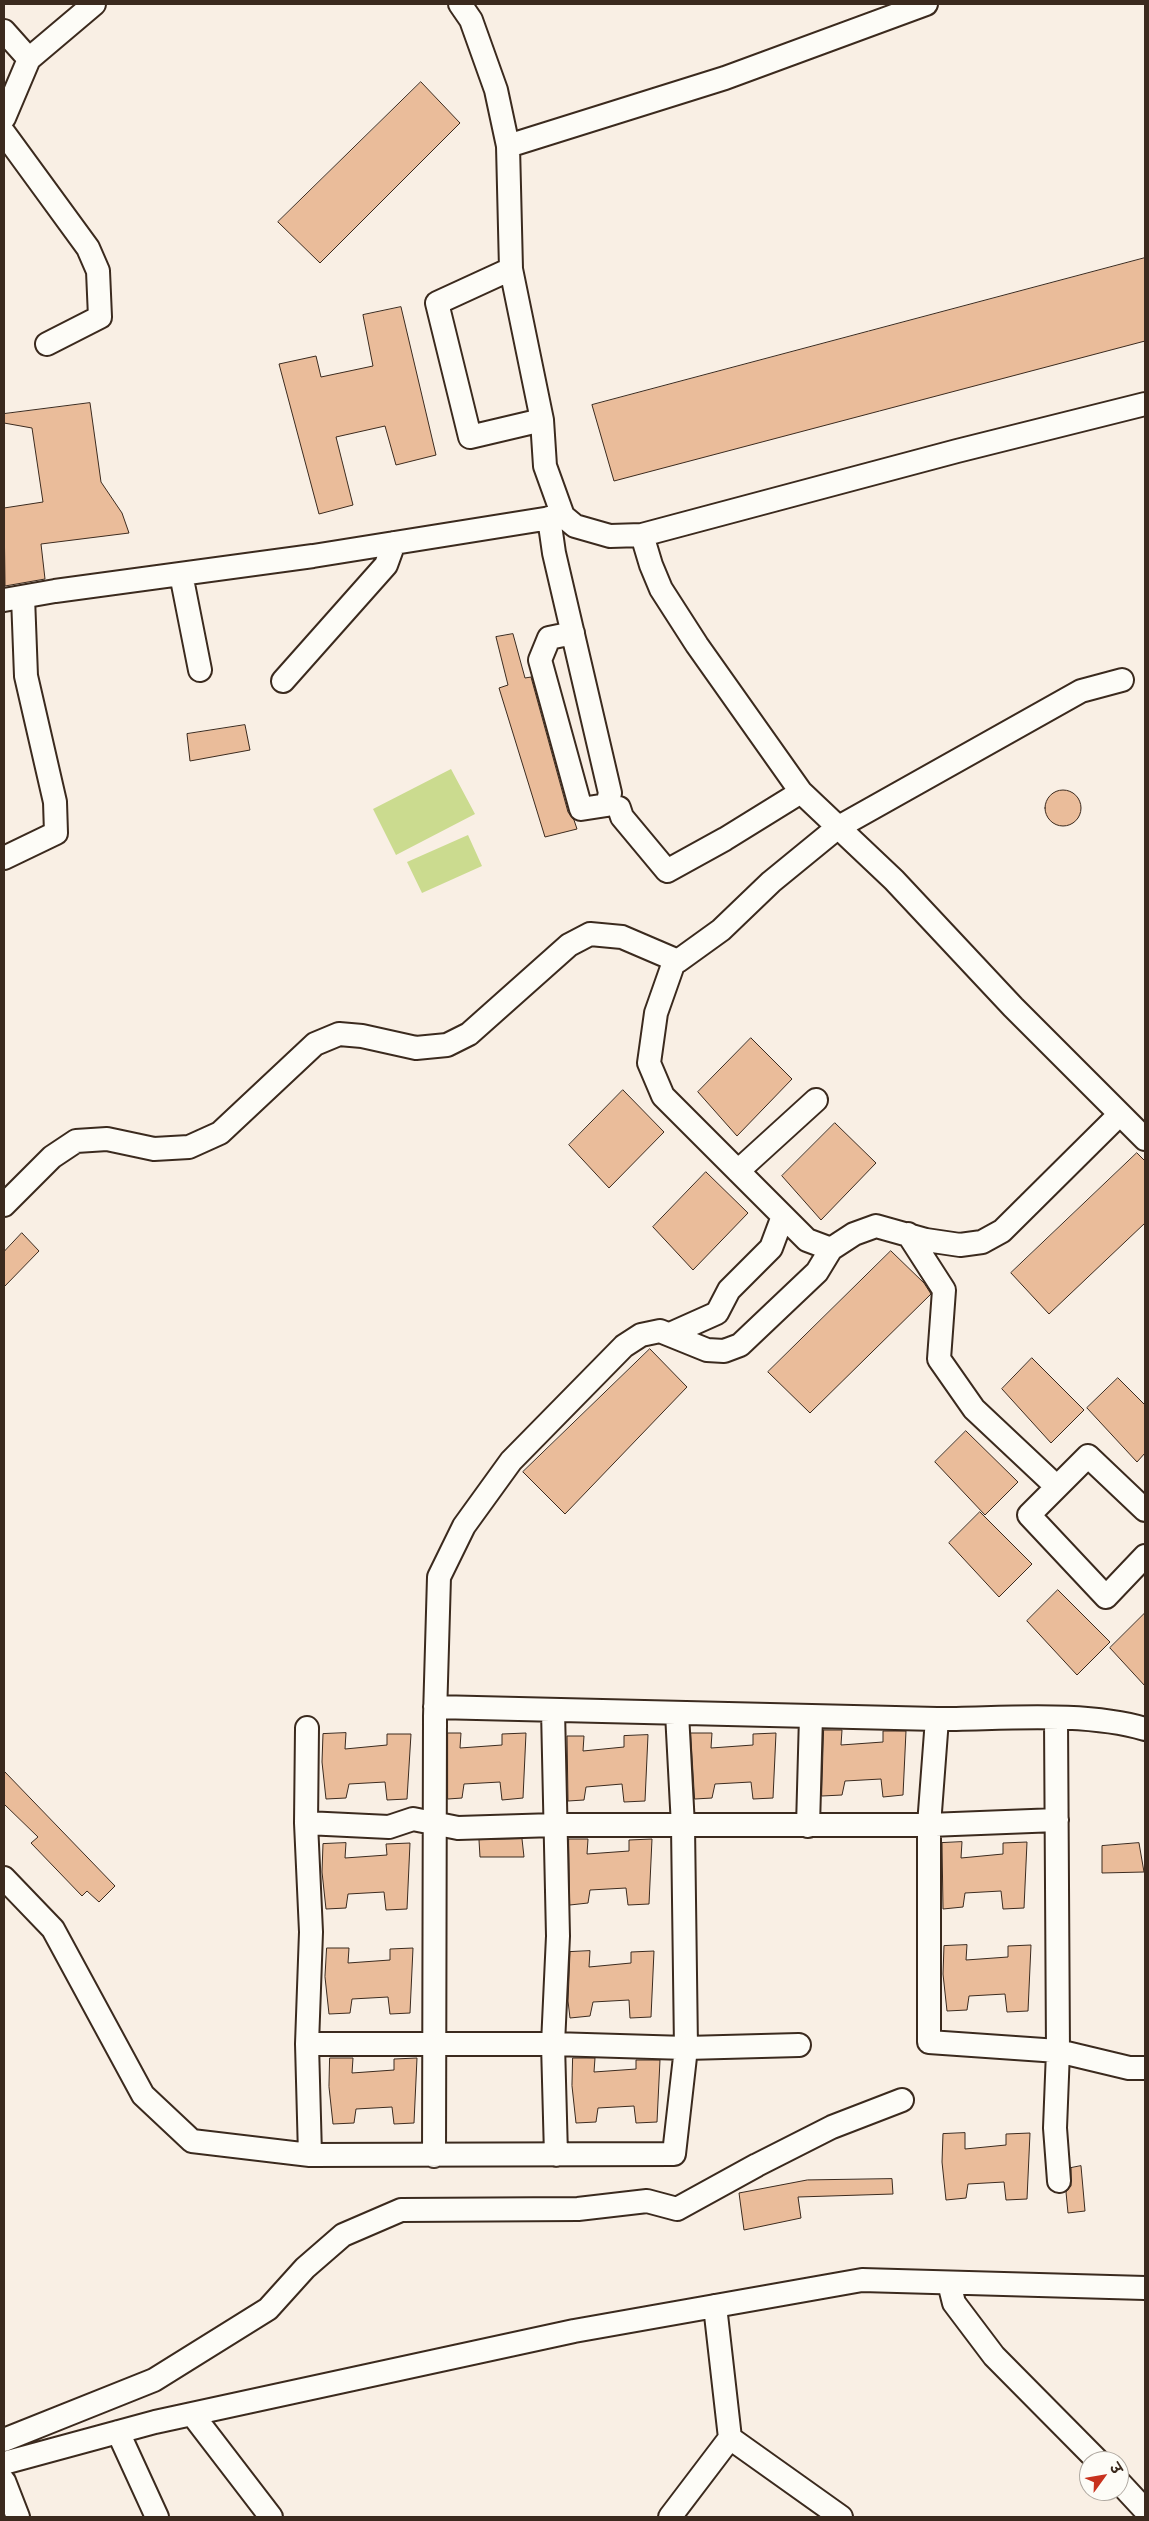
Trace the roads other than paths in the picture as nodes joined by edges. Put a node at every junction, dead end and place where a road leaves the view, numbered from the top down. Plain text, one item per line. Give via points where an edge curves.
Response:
1 (94, 4) edge
2 (460, 4) edge
3 (926, 4) edge
4 (4, 31) edge
5 (29, 59) junction
6 (4, 118) edge
7 (4, 133) edge
8 (508, 146) junction
9 (511, 270) junction
10 (47, 344) dead end
11 (1145, 404) edge
12 (542, 420) junction
13 (556, 517) junction
14 (642, 536) junction
15 (394, 543) junction
16 (181, 574) junction
17 (13, 598) edge
18 (572, 633) junction
19 (200, 670) dead end
20 (1122, 680) dead end
21 (283, 681) dead end
22 (801, 792) junction
23 (619, 808) dead end
24 (837, 828) junction
25 (4, 858) edge
26 (674, 959) junction
27 (816, 1100) dead end
28 (1120, 1114) junction
29 (1145, 1139) edge
30 (738, 1171) junction
31 (4, 1205) edge
32 (783, 1216) junction
33 (908, 1234) junction
34 (831, 1249) junction
35 (670, 1334) junction
36 (1057, 1487) junction
37 (1141, 1495) edge
38 (1145, 1556) edge
39 (435, 1707) junction
40 (553, 1710) junction
41 (677, 1713) junction
42 (811, 1716) junction
43 (937, 1719) junction
44 (1056, 1719) junction
45 (307, 1728) dead end
46 (1145, 1729) edge
47 (1057, 1820) junction
48 (306, 1823) junction
49 (436, 1823) junction
50 (555, 1825) junction
51 (929, 1825) junction
52 (683, 1826) junction
53 (808, 1826) junction
54 (4, 1878) edge
55 (435, 2043) junction
56 (307, 2044) junction
57 (553, 2044) junction
58 (800, 2045) dead end
59 (686, 2048) junction
60 (1058, 2051) junction
61 (1145, 2068) edge
62 (902, 2100) dead end
63 (310, 2155) junction
64 (556, 2155) junction
65 (434, 2156) junction
66 (1059, 2181) dead end
67 (949, 2282) junction
68 (1145, 2288) edge
69 (715, 2306) junction
70 (192, 2414) junction
71 (118, 2432) junction
72 (730, 2438) junction
73 (4, 2440) edge
74 (1088, 2451) edge
75 (4, 2463) edge
76 (4, 2481) edge
77 (1129, 2493) edge
78 (1145, 2510) edge
79 (18, 2517) edge
80 (157, 2517) edge
81 (270, 2517) edge
82 (670, 2517) edge
83 (841, 2517) edge

1 - 5 street
2 - 8 street via 470,20 496,90
3 - 8 street via 725,78
4 - 5 street
5 - 6 street
7 - 10 street via 88,248 98,271 100,317
8 - 9 street
9 - 12 street
9 - 12 street via 437,303 470,437
11 - 14 street
12 - 13 street via 545,466
13 - 14 street via 610,536
13 - 15 street
13 - 18 street via 554,553
14 - 22 street via 661,589
15 - 16 street
15 - 21 street via 386,565
16 - 17 street
16 - 19 street
17 - 25 street via 26,676 55,802 56,833
18 - 18 street via 610,793 607,805 581,809 540,660 549,638
20 - 24 street via 1081,691
22 - 23 street via 667,872 622,817
22 - 24 street
24 - 26 street via 721,930 678,961
24 - 28 street via 894,880 1013,1007
26 - 30 street via 656,1013 649,1063 664,1096
26 - 31 street via 622,937 590,934 569,945 469,1034 447,1045 416,1048 339,1034 315,1044 220,1133 189,1147 154,1149 107,1139 76,1141 52,1158
27 - 30 street
28 - 29 street
28 - 33 street via 1002,1231 989,1239 960,1245
30 - 32 street
32 - 34 street via 807,1240
32 - 35 street via 771,1248 729,1290 717,1313
33 - 34 street via 876,1226 854,1234
33 - 36 street via 944,1290 939,1359 974,1409
34 - 35 street via 817,1272 740,1345 724,1351 707,1350
35 - 39 street via 660,1331 641,1335 624,1346 511,1461 464,1526 439,1577
36 - 37 street via 1088,1456
36 - 38 street via 1029,1515 1106,1597
39 - 40 street
39 - 49 street
40 - 41 street
40 - 50 street
41 - 42 street
41 - 52 street
42 - 43 street
42 - 53 street
43 - 44 street
43 - 51 street
44 - 46 street via 1122,1722
44 - 47 street
45 - 48 street
47 - 51 street
47 - 60 street
48 - 49 street via 389,1828 413,1819
48 - 56 street via 311,1932
49 - 50 street via 458,1828
49 - 55 street
50 - 52 street
50 - 57 street via 558,1936
51 - 53 street
51 - 60 street via 929,2042
52 - 53 street
52 - 59 street
54 - 63 street via 53,1929 143,2095 192,2141
55 - 56 street
55 - 57 street
55 - 65 street
56 - 63 street
57 - 59 street
57 - 64 street
58 - 59 street
59 - 64 street via 674,2154
60 - 61 street via 1129,2068
60 - 66 street via 1054,2128
62 - 73 street via 832,2127 677,2209 647,2202 578,2209 401,2210 343,2235 304,2268 268,2309 154,2380
63 - 65 street
64 - 65 street
67 - 68 street
67 - 69 street via 862,2280
67 - 74 street via 954,2303 994,2356
69 - 70 street via 574,2331
69 - 72 street
70 - 71 street
70 - 81 street
71 - 75 street
71 - 80 street
72 - 82 street
72 - 83 street
76 - 79 street
77 - 78 street

